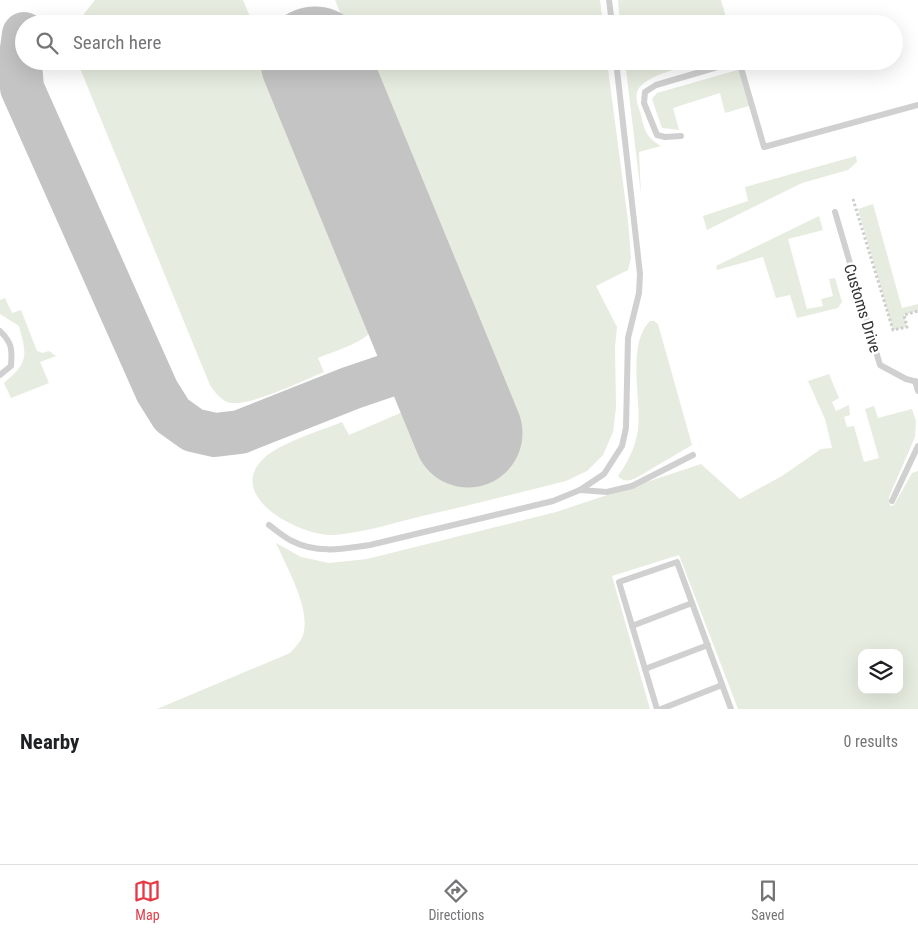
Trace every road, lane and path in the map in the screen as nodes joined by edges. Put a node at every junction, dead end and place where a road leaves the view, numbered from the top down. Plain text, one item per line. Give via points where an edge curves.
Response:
1 (609, 0) edge
2 (611, 15) edge
3 (617, 70) edge
4 (707, 70) edge
5 (741, 70) edge
6 (918, 104) edge
7 (680, 136) dead end
8 (853, 199) dead end
9 (835, 212) dead end
10 (918, 311) edge
11 (0, 331) edge
12 (0, 375) edge
13 (917, 381) edge
14 (918, 391) edge
15 (918, 446) edge
16 (693, 455) dead end
17 (580, 490) junction
18 (892, 501) dead end
19 (269, 525) dead end
20 (692, 603) junction
21 (632, 626) junction
22 (708, 645) junction
23 (645, 669) junction
24 (722, 685) junction
25 (657, 709) edge
26 (662, 709) edge
27 (731, 709) edge

1 - 2 lane
3 - 17 lane via 639,256 639,293 628,338 626,428 622,446 604,474
4 - 7 lane via 656,85 645,92 644,103 657,135
5 - 6 lane via 764,147
8 - 10 path via 893,330 907,327 904,315
9 - 13 lane, Customs Drive via 880,365 906,379
11 - 12 lane via 12,348 10,366
13 - 14 lane
15 - 18 lane
16 - 17 lane via 632,486 607,492
17 - 19 lane via 553,501 370,546 316,550 291,541
20 - 21 lane
20 - 21 lane via 677,562 619,582
20 - 22 lane
21 - 23 lane
22 - 23 lane
22 - 24 lane
23 - 25 lane
24 - 26 lane
24 - 27 lane

